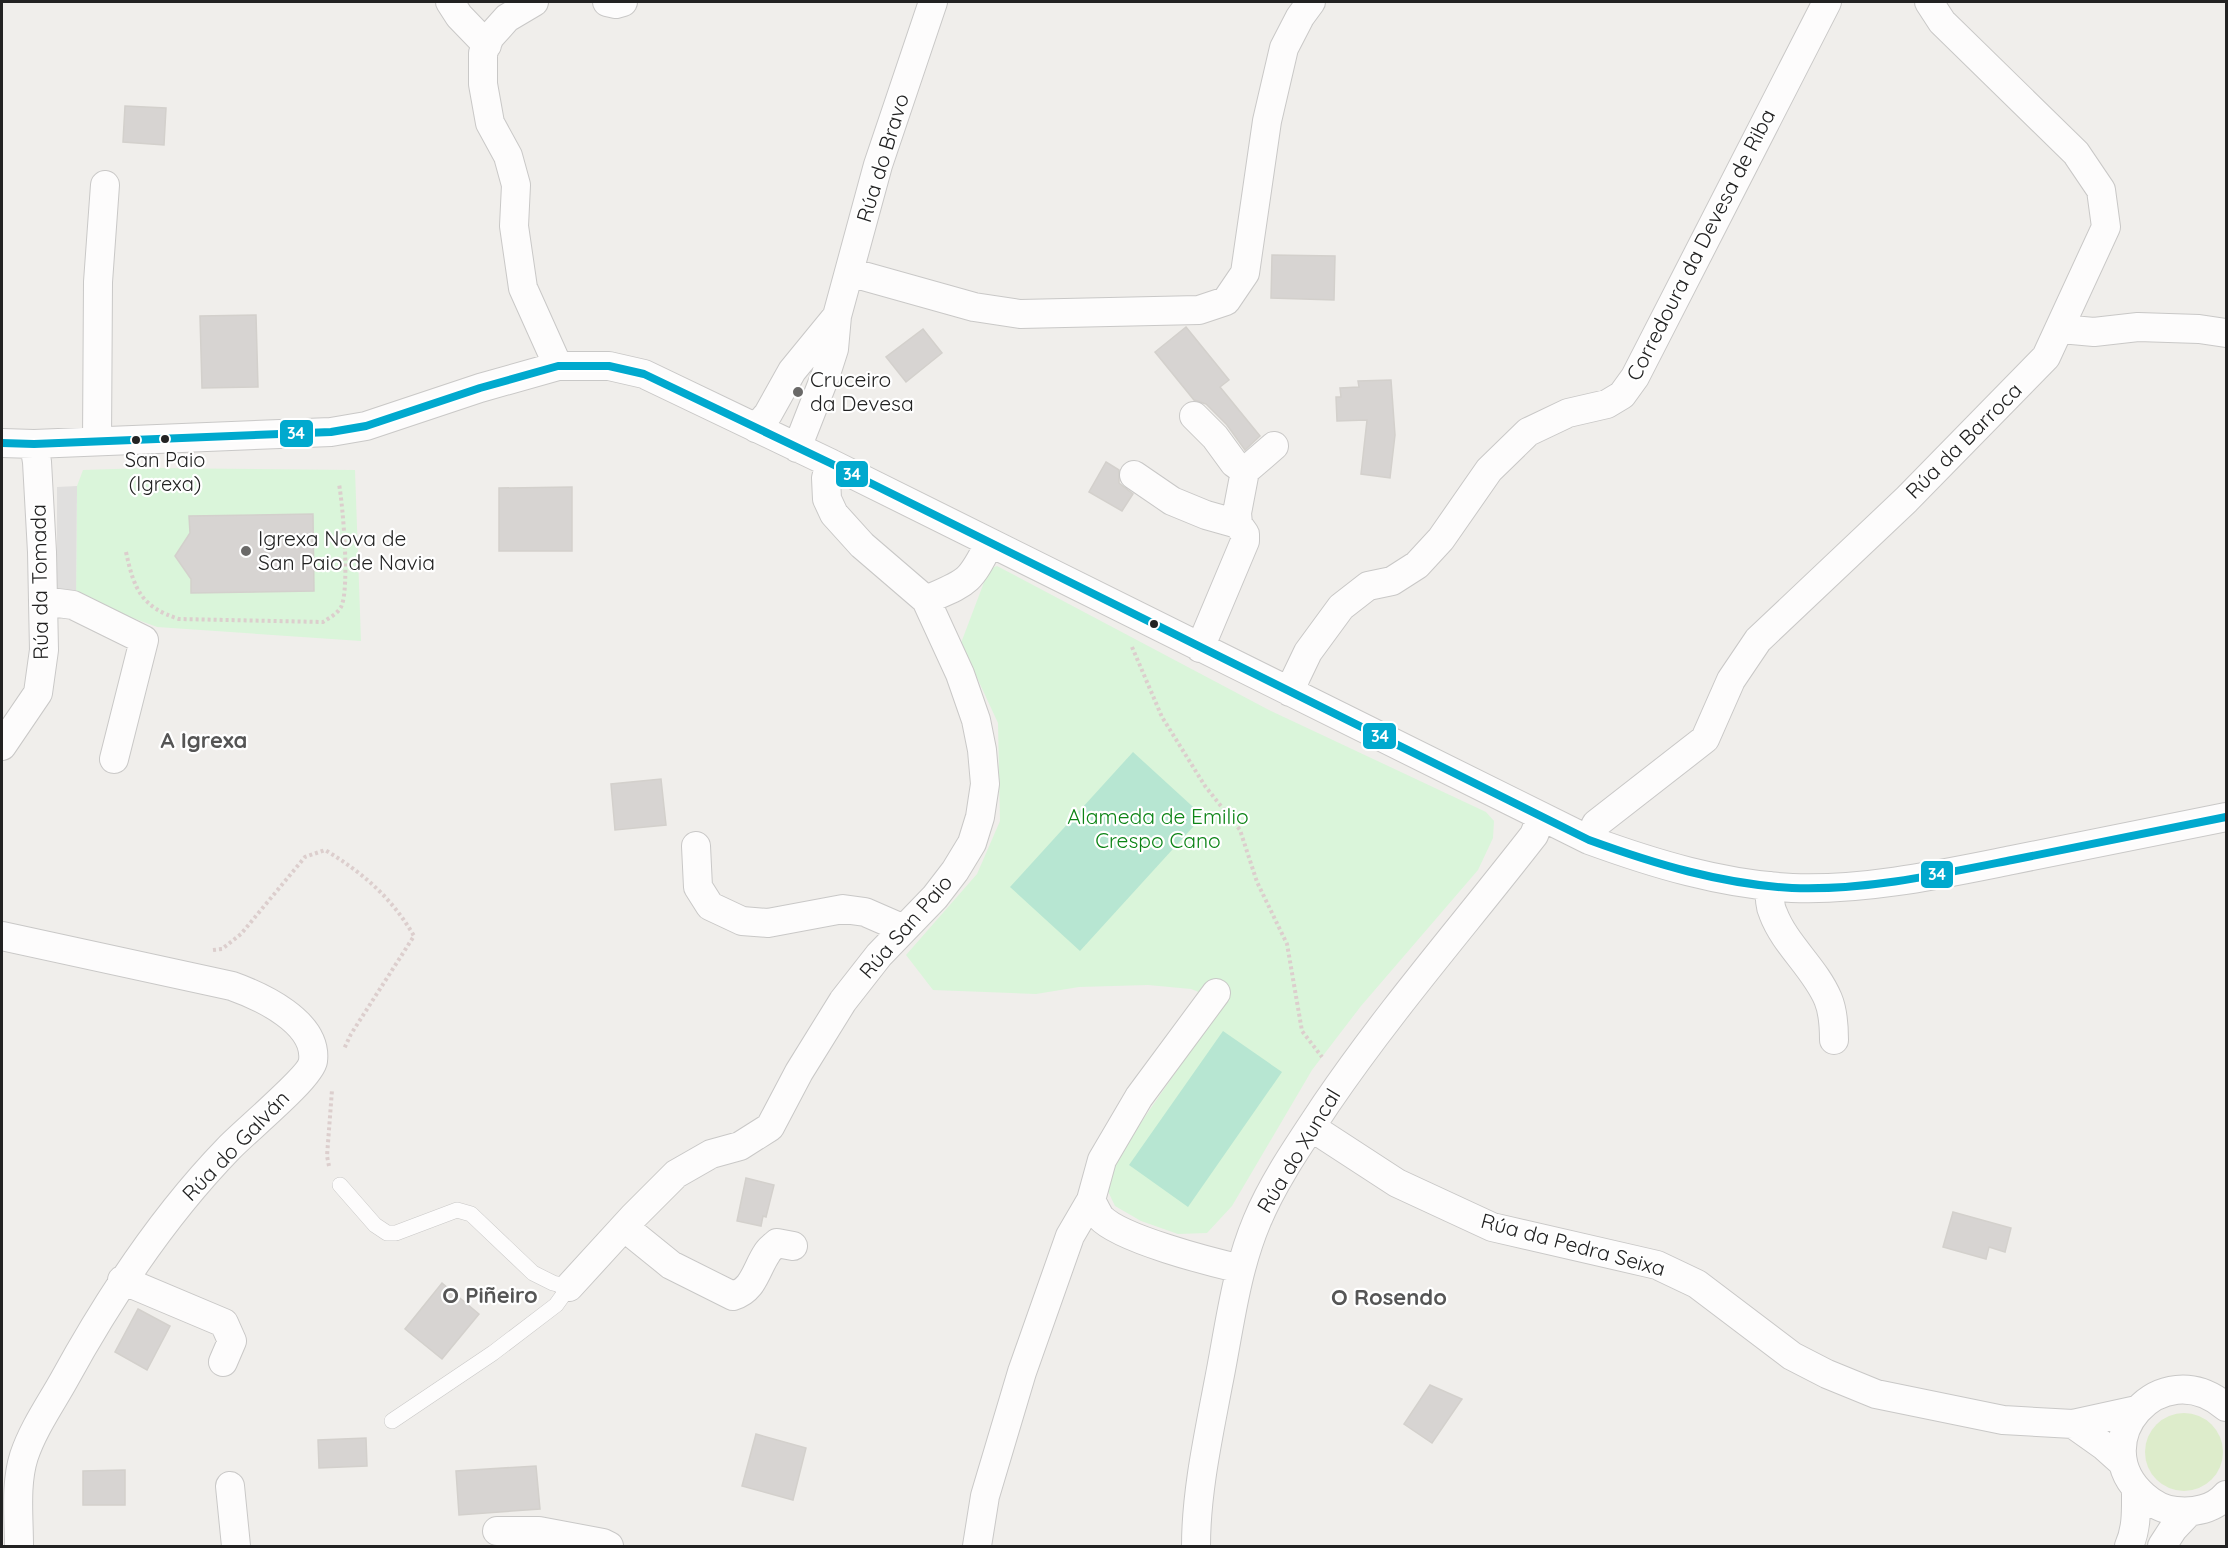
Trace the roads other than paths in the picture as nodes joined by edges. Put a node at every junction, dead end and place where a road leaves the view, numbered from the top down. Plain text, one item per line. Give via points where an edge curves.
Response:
1 (450, 2) edge
2 (534, 2) edge
3 (607, 2) edge
4 (623, 2) edge
5 (933, 2) edge
6 (1311, 2) edge
7 (1827, 2) edge
8 (1929, 2) edge
9 (486, 45) junction
10 (105, 185) dead end
11 (849, 272) junction
12 (837, 316) junction
13 (2061, 329) junction
14 (2226, 333) edge
15 (558, 366) junction
16 (1194, 416) dead end
17 (756, 428) junction
18 (96, 441) junction
19 (2, 443) edge
20 (34, 444) junction
21 (1274, 446) dead end
22 (797, 448) junction
23 (830, 463) junction
24 (1245, 471) junction
25 (1134, 475) dead end
26 (1238, 524) junction
27 (989, 543) junction
28 (926, 600) junction
29 (43, 601) junction
30 (1200, 648) junction
31 (1290, 692) junction
32 (2, 746) edge
33 (114, 759) dead end
34 (1541, 817) junction
35 (2226, 817) edge
36 (1589, 840) junction
37 (696, 846) dead end
38 (1770, 886) junction
39 (904, 929) junction
40 (2, 936) edge
41 (1216, 993) dead end
42 (1834, 1040) dead end
43 (1311, 1127) junction
44 (340, 1185) road end
45 (1091, 1200) junction
46 (624, 1227) junction
47 (793, 1246) dead end
48 (1241, 1269) junction
49 (122, 1280) junction
50 (569, 1287) junction
51 (223, 1362) dead end
52 (2226, 1407) edge
53 (2137, 1410) junction
54 (392, 1421) dead end
55 (2073, 1424) junction
56 (2123, 1463) junction
57 (230, 1486) dead end
58 (2136, 1490) junction
59 (2226, 1495) edge
60 (2188, 1512) junction
61 (497, 1531) dead end
62 (19, 1546) edge
63 (236, 1546) edge
64 (609, 1546) edge
65 (977, 1546) edge
66 (1196, 1546) edge
67 (2129, 1546) edge
68 (2162, 1546) edge

1 - 9 street
2 - 9 street via 507,18
3 - 4 street
5 - 11 street, Rúa do Bravo via 878,165
6 - 11 street via 1284,48 1267,121 1245,273 1226,301 1199,310 1020,314 974,308
7 - 31 street, Corredoura da Devesa de Riba via 1622,395 1607,404 1568,413 1528,432 1489,470 1441,539 1417,565 1392,580 1368,586 1341,607 1308,652
8 - 13 street, Rúa da Barroca via 1942,22 2076,153 2101,190 2106,227
9 - 15 street via 483,84 490,123 508,156 516,185 514,226 523,288
10 - 18 street via 98,282
11 - 12 street, Rúa do Bravo
12 - 17 street, Rúa do Bravo via 792,371
12 - 22 street, Rúa do Bravo via 834,349
13 - 14 street via 2094,332 2138,327
13 - 36 street, Rúa da Barroca via 2046,357 1906,500 1758,640 1731,680 1704,739 1596,824
15 - 17 street via 609,366 644,374
15 - 18 street via 366,426 331,432
16 - 24 street
17 - 22 street
18 - 20 street
19 - 20 street
20 - 29 street, Rúa da Tomada
21 - 24 street
22 - 23 street
23 - 27 street
23 - 28 street, Rúa San Paio via 827,499 834,514
24 - 26 street
25 - 26 street via 1172,501
26 - 30 street via 1245,541
27 - 28 street via 971,577
27 - 30 street
28 - 39 street, Rúa San Paio via 976,720 984,784 972,843 935,897
29 - 32 street, Rúa da Tomada via 44,650 38,693
29 - 33 street via 73,605 144,640
30 - 31 street
31 - 34 street
34 - 36 street
34 - 43 street, Rúa do Xuncal via 1534,835 1404,996
35 - 38 street via 1945,874 1822,888
36 - 38 street via 1663,866
37 - 39 street via 698,887 710,906 742,921 768,923 843,909 865,912
38 - 42 street via 1773,914 1829,1001
39 - 46 street, Rúa San Paio via 843,1001 770,1127 740,1146 711,1154 676,1174
40 - 49 street, Rúa do Galván via 232,986 254,994 294,1021 306,1033 311,1046 310,1070 207,1170
41 - 45 street via 1139,1097 1102,1160
43 - 48 street, Rúa do Xuncal via 1279,1176 1256,1222
43 - 55 street, Rúa da Pedra Seixa via 1397,1183 1492,1227 1657,1265 1697,1284 1792,1356 1866,1390 2002,1420
44 - 50 lane via 387,1233 457,1210 471,1214 533,1273
45 - 48 street via 1101,1218 1125,1232 1194,1258
45 - 65 street via 1070,1236 1022,1372 985,1496
46 - 47 street via 671,1265 733,1296 742,1293 767,1252 777,1243
46 - 50 street, Rúa San Paio
48 - 66 street, Rúa do Xuncal via 1196,1517
49 - 51 street via 224,1323 232,1341
49 - 62 street, Rúa do Galván via 24,1456 19,1475
50 - 54 lane via 556,1305 493,1353
52 - 53 street, Rúa da Pedra Seixa via 2194,1389 2173,1389 2153,1396
53 - 55 street, Rúa da Pedra Seixa
53 - 56 street, Rúa da Pedra Seixa via 2122,1444
55 - 56 street, Rúa da Pedra Seixa
56 - 58 street, Rúa da Pedra Seixa
57 - 63 street
58 - 60 street, Rúa da Pedra Seixa via 2160,1507
58 - 67 street via 2134,1535
59 - 60 street via 2207,1508
60 - 68 street
61 - 64 street via 539,1531

